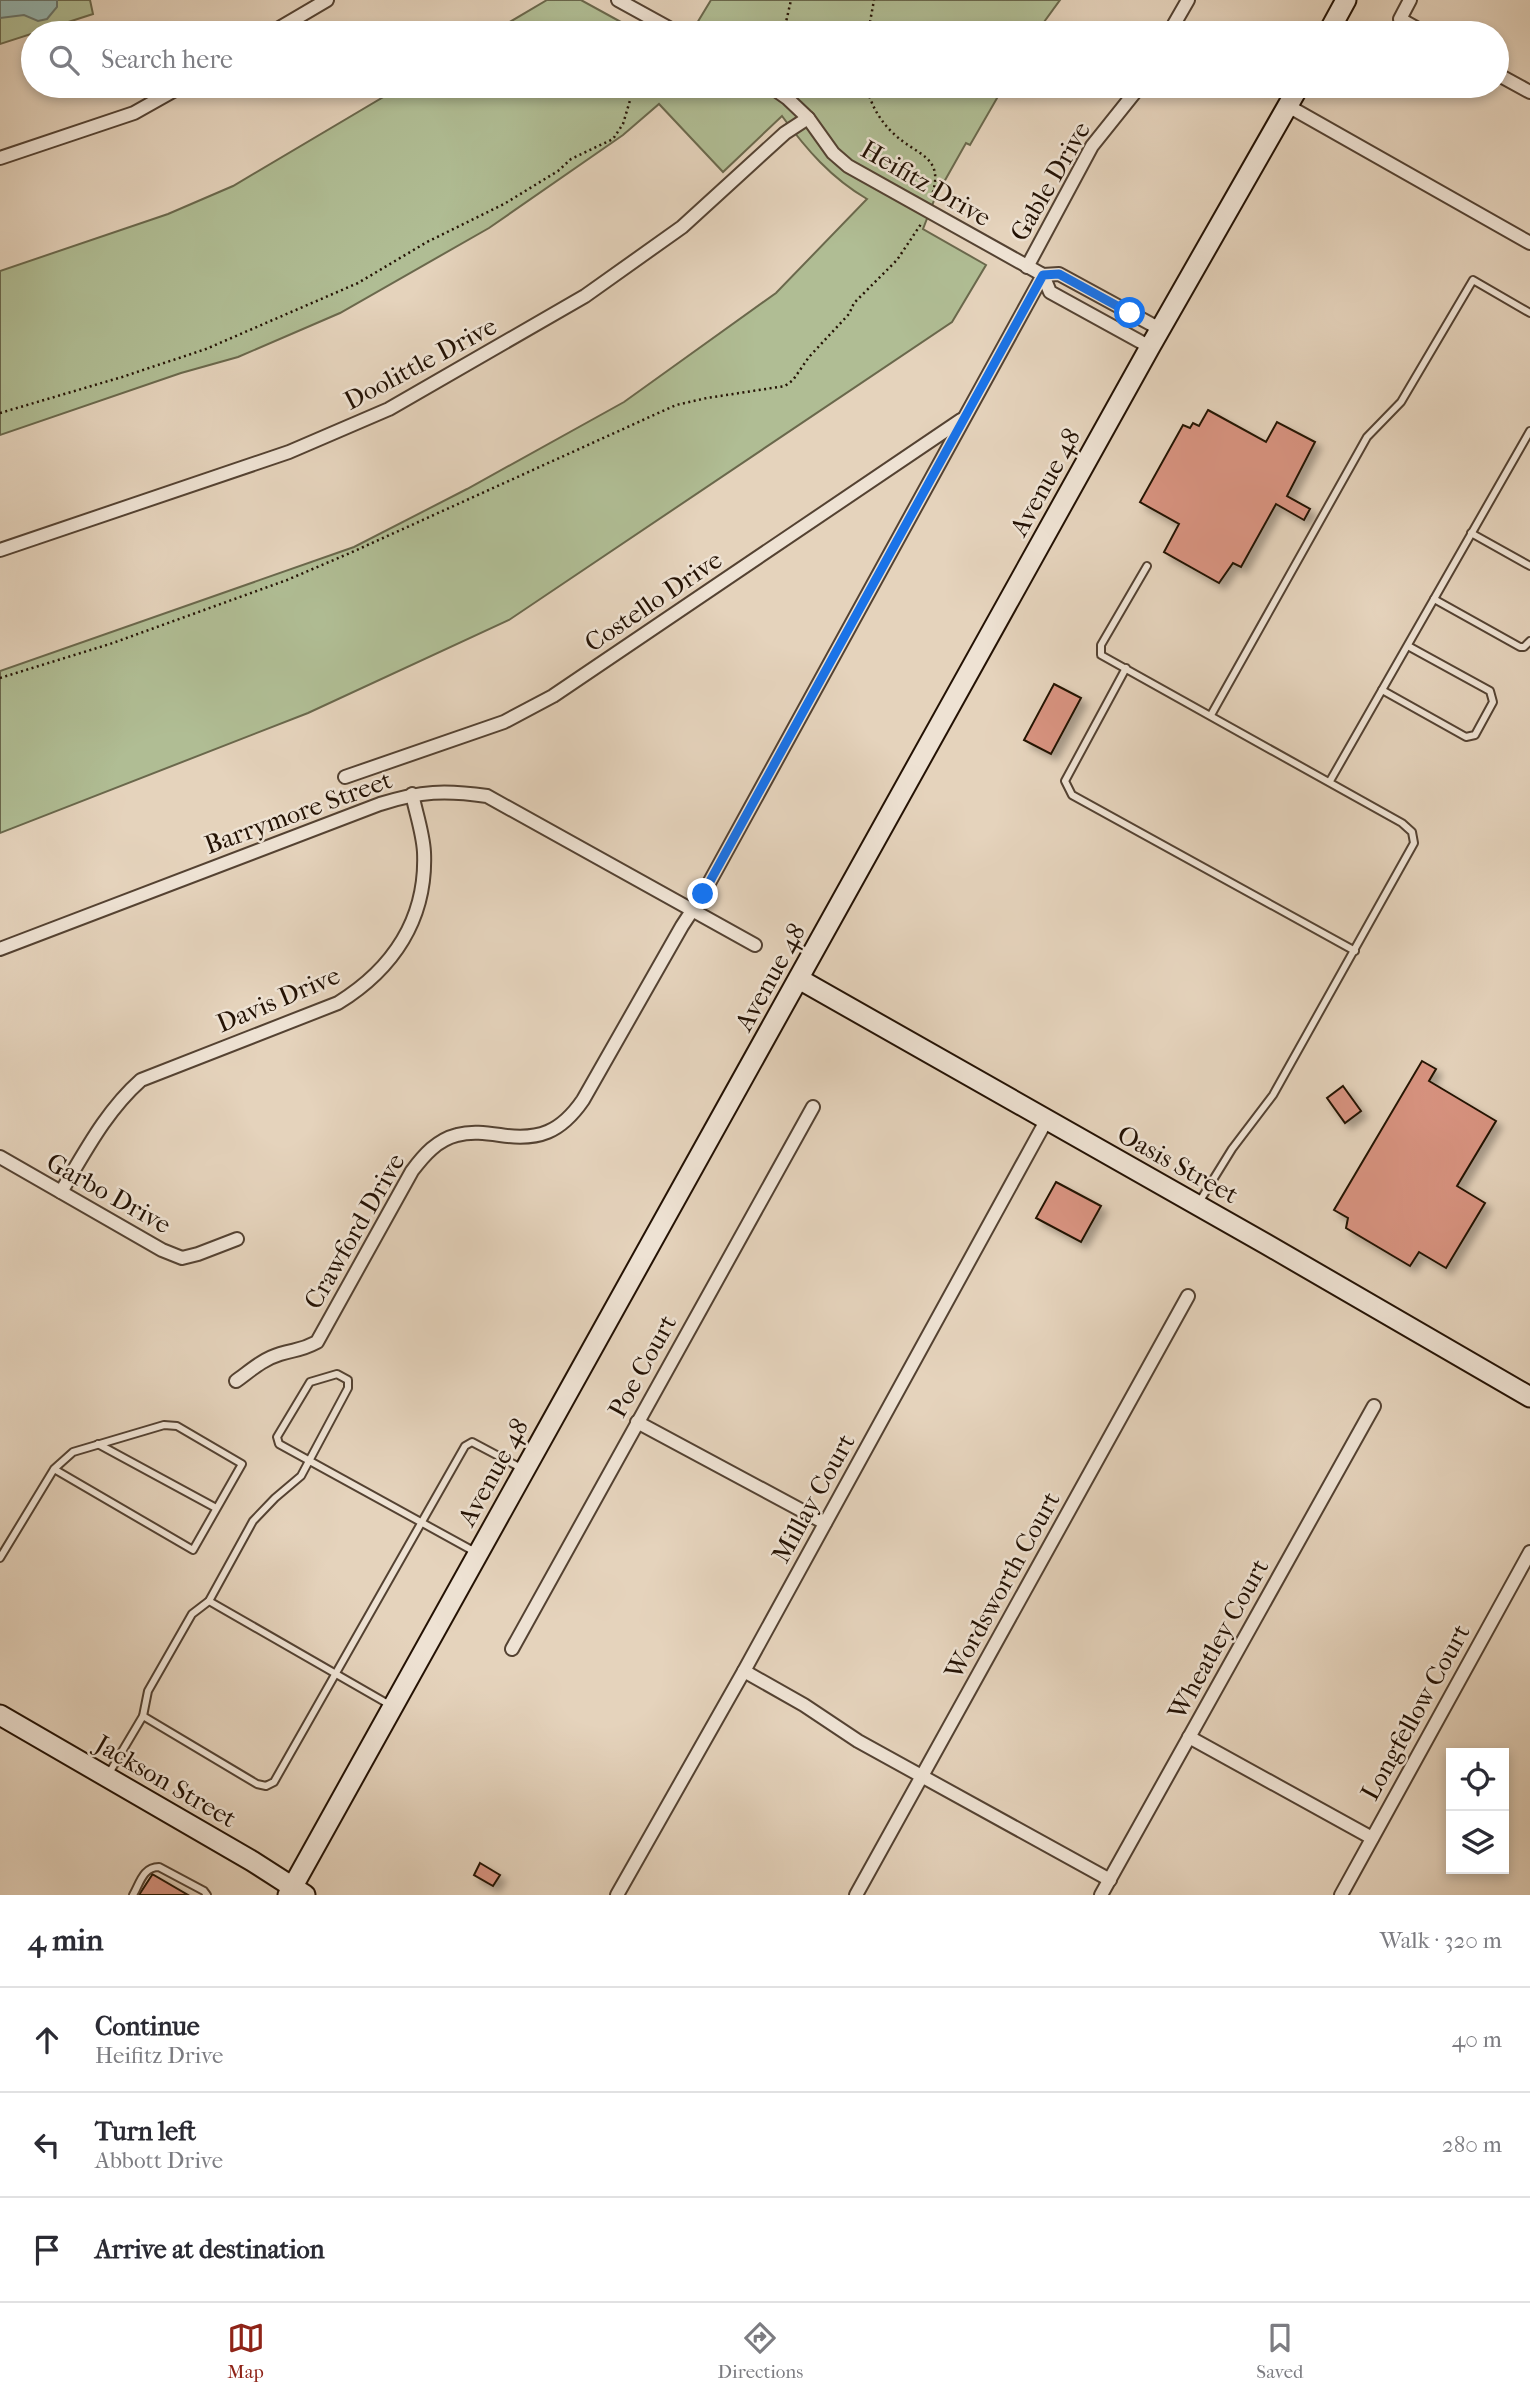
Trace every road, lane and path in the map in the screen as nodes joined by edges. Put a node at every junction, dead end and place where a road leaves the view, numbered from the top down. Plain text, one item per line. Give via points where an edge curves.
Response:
1 (327, 0) edge
2 (618, 0) edge
3 (790, 0) edge
4 (874, 0) edge
5 (1188, 0) edge
6 (1346, 0) edge
7 (1410, 0) edge
8 (291, 21) edge
9 (656, 21) edge
10 (786, 21) edge
11 (870, 21) edge
12 (1176, 21) edge
13 (1335, 21) edge
14 (1404, 21) edge
15 (1509, 81) edge
16 (1530, 92) edge
17 (161, 98) edge
18 (631, 98) edge
19 (787, 98) edge
20 (871, 98) edge
21 (1130, 98) edge
22 (1292, 98) edge
23 (1288, 106) junction
24 (808, 118) junction
25 (0, 158) edge
26 (926, 211) junction
27 (1530, 243) edge
28 (1027, 267) junction
29 (1043, 275) junction
30 (1098, 296) junction
31 (1088, 313) junction
32 (1530, 313) edge
33 (1160, 329) junction
34 (1150, 347) junction
35 (0, 413) edge
36 (964, 418) junction
37 (1530, 431) edge
38 (1471, 533) junction
39 (0, 550) edge
40 (1147, 566) dead end
41 (1530, 566) edge
42 (1434, 599) junction
43 (1530, 640) edge
44 (1408, 646) junction
45 (1126, 668) junction
46 (0, 678) edge
47 (1382, 690) junction
48 (1211, 715) junction
49 (345, 777) dead end
50 (1330, 781) junction
51 (412, 794) junction
52 (693, 909) junction
53 (755, 945) dead end
54 (0, 949) edge
55 (1354, 951) junction
56 (799, 979) junction
57 (813, 1107) dead end
58 (1046, 1121) junction
59 (0, 1157) edge
60 (61, 1192) junction
61 (1197, 1205) junction
62 (237, 1239) dead end
63 (1188, 1296) dead end
64 (236, 1381) dead end
65 (1529, 1393) edge
66 (1374, 1406) dead end
67 (637, 1422) junction
68 (98, 1444) junction
69 (310, 1461) junction
70 (54, 1469) junction
71 (525, 1469) junction
72 (216, 1508) junction
73 (420, 1522) junction
74 (825, 1523) junction
75 (1530, 1552) edge
76 (478, 1553) junction
77 (0, 1558) edge
78 (209, 1601) junction
79 (512, 1649) dead end
80 (744, 1671) junction
81 (335, 1673) junction
82 (392, 1706) junction
83 (0, 1715) edge
84 (143, 1716) junction
85 (1189, 1737) junction
86 (107, 1777) junction
87 (922, 1778) junction
88 (1372, 1838) junction
89 (1110, 1880) junction
90 (295, 1892) edge
91 (133, 1895) edge
92 (207, 1895) edge
93 (617, 1895) edge
94 (856, 1895) edge
95 (1101, 1895) edge
96 (1341, 1895) edge

1 - 8 street
2 - 9 street
3 - 10 path
4 - 11 path
5 - 12 street
6 - 13 main road
7 - 14 street via 1400,19
15 - 16 street
17 - 25 street via 134,113
18 - 35 path via 623,124 608,143 571,159 504,204 358,283 185,357
19 - 24 street, Heifitz Drive
20 - 26 path via 891,132 934,166 936,183
21 - 28 street, Gable Drive via 1092,146
22 - 23 main road, Avenue 48
23 - 27 street
23 - 33 main road, Avenue 48
24 - 26 street, Heifitz Drive via 848,166
24 - 39 street, Doolittle Drive via 785,133 682,227 585,296 389,409 289,452
26 - 28 street, Heifitz Drive
26 - 46 path via 897,260 854,303 785,386 676,405 278,584
28 - 29 street, Heifitz Drive
29 - 30 street, Heifitz Drive via 1059,274
29 - 31 street, Heifitz Drive via 1050,292
29 - 36 street, Crawford Drive
30 - 31 lane
30 - 33 street, Heifitz Drive
31 - 34 street, Heifitz Drive
32 - 48 lane via 1473,280 1401,402 1367,437
33 - 34 main road, Avenue 48
34 - 56 main road, Avenue 48
36 - 49 street, Costello Drive via 553,696 504,722
36 - 52 street, Crawford Drive
37 - 38 lane
38 - 41 lane
38 - 42 lane
40 - 45 lane via 1101,645 1101,655
42 - 43 lane via 1520,647
42 - 44 lane
44 - 47 lane
44 - 47 lane via 1490,691 1493,702 1475,735 1466,737
45 - 48 lane
45 - 55 lane via 1065,781 1072,795
47 - 50 lane
48 - 50 lane
50 - 55 lane via 1402,823 1412,832 1414,843
51 - 52 street, Barrymore Street via 451,791 487,796
51 - 54 street, Barrymore Street
51 - 60 street, Davis Drive via 423,845 422,884 410,929 396,953 367,983 338,1003 141,1080 103,1122
52 - 53 street, Barrymore Street
52 - 64 street, Crawford Drive via 572,1116 560,1126 530,1137 478,1132 438,1143 412,1171 317,1342 261,1362
55 - 61 lane via 1273,1095
56 - 58 main road, Oasis Street
56 - 71 main road, Avenue 48
57 - 67 street, Poe Court
58 - 61 main road, Oasis Street
58 - 74 street, Millay Court
59 - 60 street, Garbo Drive
60 - 62 street, Garbo Drive via 182,1258
61 - 65 main road, Oasis Street
63 - 87 street, Wordsworth Court
66 - 85 street, Wheatley Court
67 - 74 street
67 - 79 street, Poe Court
68 - 70 lane via 73,1451
68 - 72 lane
68 - 72 lane via 164,1425 177,1426 242,1464
69 - 69 lane via 348,1388 348,1380 337,1374 310,1382 277,1437 279,1444
69 - 73 lane
69 - 78 lane via 301,1476 253,1521
70 - 72 lane via 193,1550
70 - 77 lane
71 - 73 lane via 472,1442 465,1446
71 - 76 main road, Avenue 48
73 - 76 lane
73 - 81 lane
74 - 80 street, Millay Court
75 - 88 street, Longfellow Court
76 - 82 main road, Avenue 48
78 - 81 lane
78 - 84 lane via 192,1614 148,1691
80 - 87 street
80 - 93 street, Millay Court
81 - 82 lane
81 - 84 lane via 274,1782 266,1786
82 - 90 main road, Avenue 48
83 - 86 main road, Jackson Street
84 - 86 lane
85 - 88 street
85 - 89 street, Wheatley Court
86 - 90 main road, Jackson Street
87 - 89 street
87 - 94 street, Wordsworth Court
88 - 96 street, Longfellow Court
89 - 95 street, Wheatley Court
91 - 92 lane via 145,1872 159,1867

